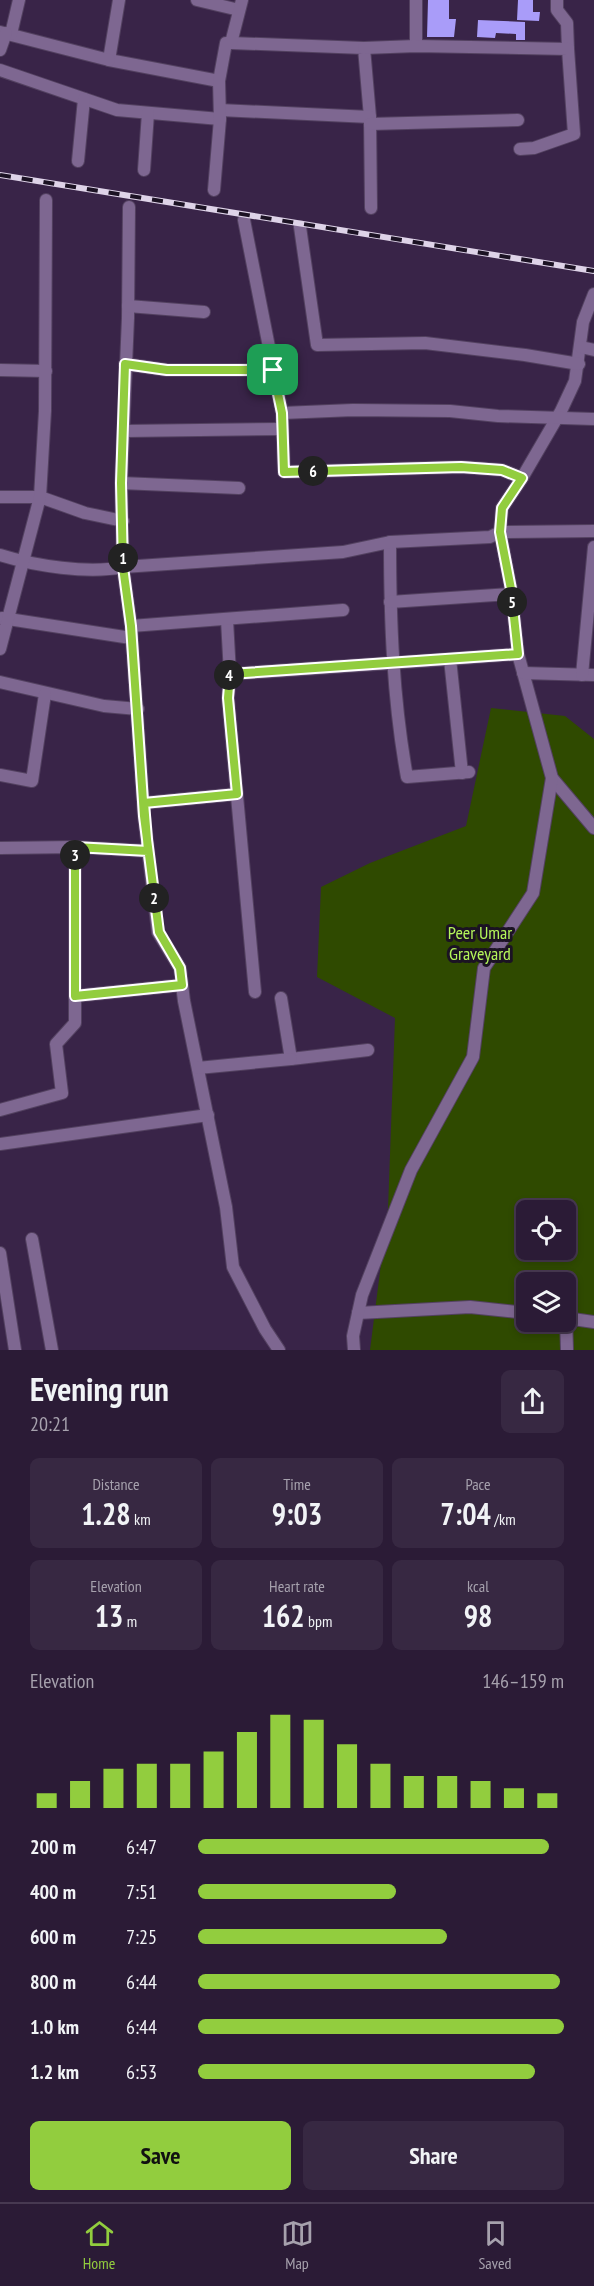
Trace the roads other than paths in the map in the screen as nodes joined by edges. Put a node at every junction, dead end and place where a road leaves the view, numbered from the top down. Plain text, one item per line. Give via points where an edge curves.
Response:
1 (19, 0) edge
2 (119, 0) edge
3 (197, 0) edge
4 (416, 0) edge
5 (557, 0) edge
6 (241, 5) edge
7 (5, 33) edge
8 (231, 44) junction
9 (416, 46) junction
10 (364, 48) junction
11 (568, 49) junction
12 (0, 50) edge
13 (109, 60) junction
14 (0, 70) edge
15 (219, 81) junction
16 (84, 99) junction
17 (148, 113) junction
18 (220, 114) junction
19 (518, 120) dead end
20 (370, 121) junction
21 (520, 149) dead end
22 (78, 161) dead end
23 (144, 170) dead end
24 (214, 190) dead end
25 (46, 200) dead end
26 (129, 207) dead end
27 (371, 208) dead end
28 (244, 220) dead end
29 (300, 227) dead end
30 (594, 294) edge
31 (128, 306) junction
32 (204, 312) dead end
33 (580, 347) junction
34 (594, 350) edge
35 (125, 364) junction
36 (579, 364) junction
37 (0, 370) edge
38 (273, 370) junction
39 (46, 371) junction
40 (282, 413) junction
41 (557, 419) junction
42 (594, 419) edge
43 (282, 429) junction
44 (124, 431) junction
45 (522, 478) junction
46 (121, 483) junction
47 (239, 488) dead end
48 (40, 496) junction
49 (0, 497) edge
50 (123, 521) junction
51 (594, 531) edge
52 (500, 532) junction
53 (390, 542) junction
54 (594, 547) edge
55 (0, 555) edge
56 (22, 562) junction
57 (123, 567) junction
58 (512, 594) junction
59 (390, 602) junction
60 (343, 610) dead end
61 (4, 619) edge
62 (227, 620) junction
63 (131, 632) junction
64 (0, 649) edge
65 (518, 654) junction
66 (450, 659) junction
67 (393, 663) junction
68 (523, 673) junction
69 (230, 674) junction
70 (588, 675) edge
71 (0, 682) edge
72 (45, 694) junction
73 (138, 709) junction
74 (0, 775) edge
75 (552, 778) junction
76 (237, 794) junction
77 (144, 803) junction
78 (594, 828) edge
79 (75, 847) junction
80 (0, 848) edge
81 (148, 851) junction
82 (182, 985) junction
83 (255, 992) dead end
84 (75, 996) junction
85 (281, 998) dead end
86 (368, 1050) dead end
87 (291, 1059) junction
88 (198, 1068) junction
89 (0, 1110) edge
90 (208, 1115) junction
91 (0, 1144) edge
92 (32, 1239) dead end
93 (0, 1253) edge
94 (358, 1312) junction
95 (516, 1312) edge
96 (576, 1319) edge
97 (594, 1322) edge
98 (566, 1332) edge
99 (15, 1350) edge
100 (52, 1350) edge
101 (279, 1350) edge
102 (354, 1350) edge
103 (567, 1350) edge

1 - 7 street
2 - 13 street
3 - 6 street
4 - 9 street
5 - 11 street via 557,10 567,23
6 - 8 street
7 - 12 street
7 - 13 street
8 - 10 street
8 - 15 street via 226,43
9 - 10 street
9 - 11 street
10 - 20 street
11 - 21 street via 574,134
13 - 15 street
14 - 16 street
15 - 18 street
16 - 17 street via 117,110
16 - 22 street
17 - 18 street
17 - 23 street
18 - 20 street
18 - 24 street
19 - 20 street
20 - 27 street
25 - 39 street
26 - 31 street
28 - 38 street
29 - 36 street via 317,345 425,343
30 - 33 street via 583,322
31 - 32 street
31 - 35 street
33 - 34 street
33 - 36 street
35 - 38 street via 167,370
35 - 44 street
36 - 41 street
37 - 39 street
38 - 40 street
39 - 48 street
40 - 41 street via 450,411
40 - 43 street
41 - 42 street
41 - 45 street
43 - 44 street
43 - 45 street via 284,472 461,467 502,470
44 - 46 street
45 - 52 street via 502,508
46 - 47 street
46 - 50 street
48 - 49 street
48 - 50 street via 84,513
48 - 56 street
50 - 57 street
51 - 52 street
52 - 53 street via 490,537
52 - 58 street
53 - 57 street via 343,552
53 - 59 street
54 - 70 street
55 - 56 street
56 - 57 street via 104,571
56 - 61 street
57 - 63 street
58 - 59 street
58 - 65 street
59 - 67 street
60 - 62 street
61 - 63 street
61 - 64 street
62 - 63 street
62 - 69 street
63 - 73 street
65 - 66 street
65 - 68 street
66 - 67 street
66 - 67 street via 466,772 406,777
67 - 69 street
68 - 70 street
68 - 75 street
69 - 76 street via 228,698
71 - 72 street
72 - 73 street
72 - 74 street via 32,782
73 - 77 street
75 - 78 street
75 - 94 street via 533,893 484,969 473,1057 411,1170
76 - 77 street
76 - 83 street
77 - 81 street
79 - 80 street
79 - 81 street
79 - 84 street
81 - 82 street via 159,932 180,968
82 - 84 street
82 - 88 street
84 - 89 street via 75,1023 57,1044 62,1093
85 - 87 street
86 - 87 street
87 - 88 street
88 - 90 street
90 - 91 street
90 - 101 street via 233,1267
92 - 100 street
93 - 99 street
94 - 95 street via 470,1307
94 - 102 street
96 - 97 street
98 - 103 street

